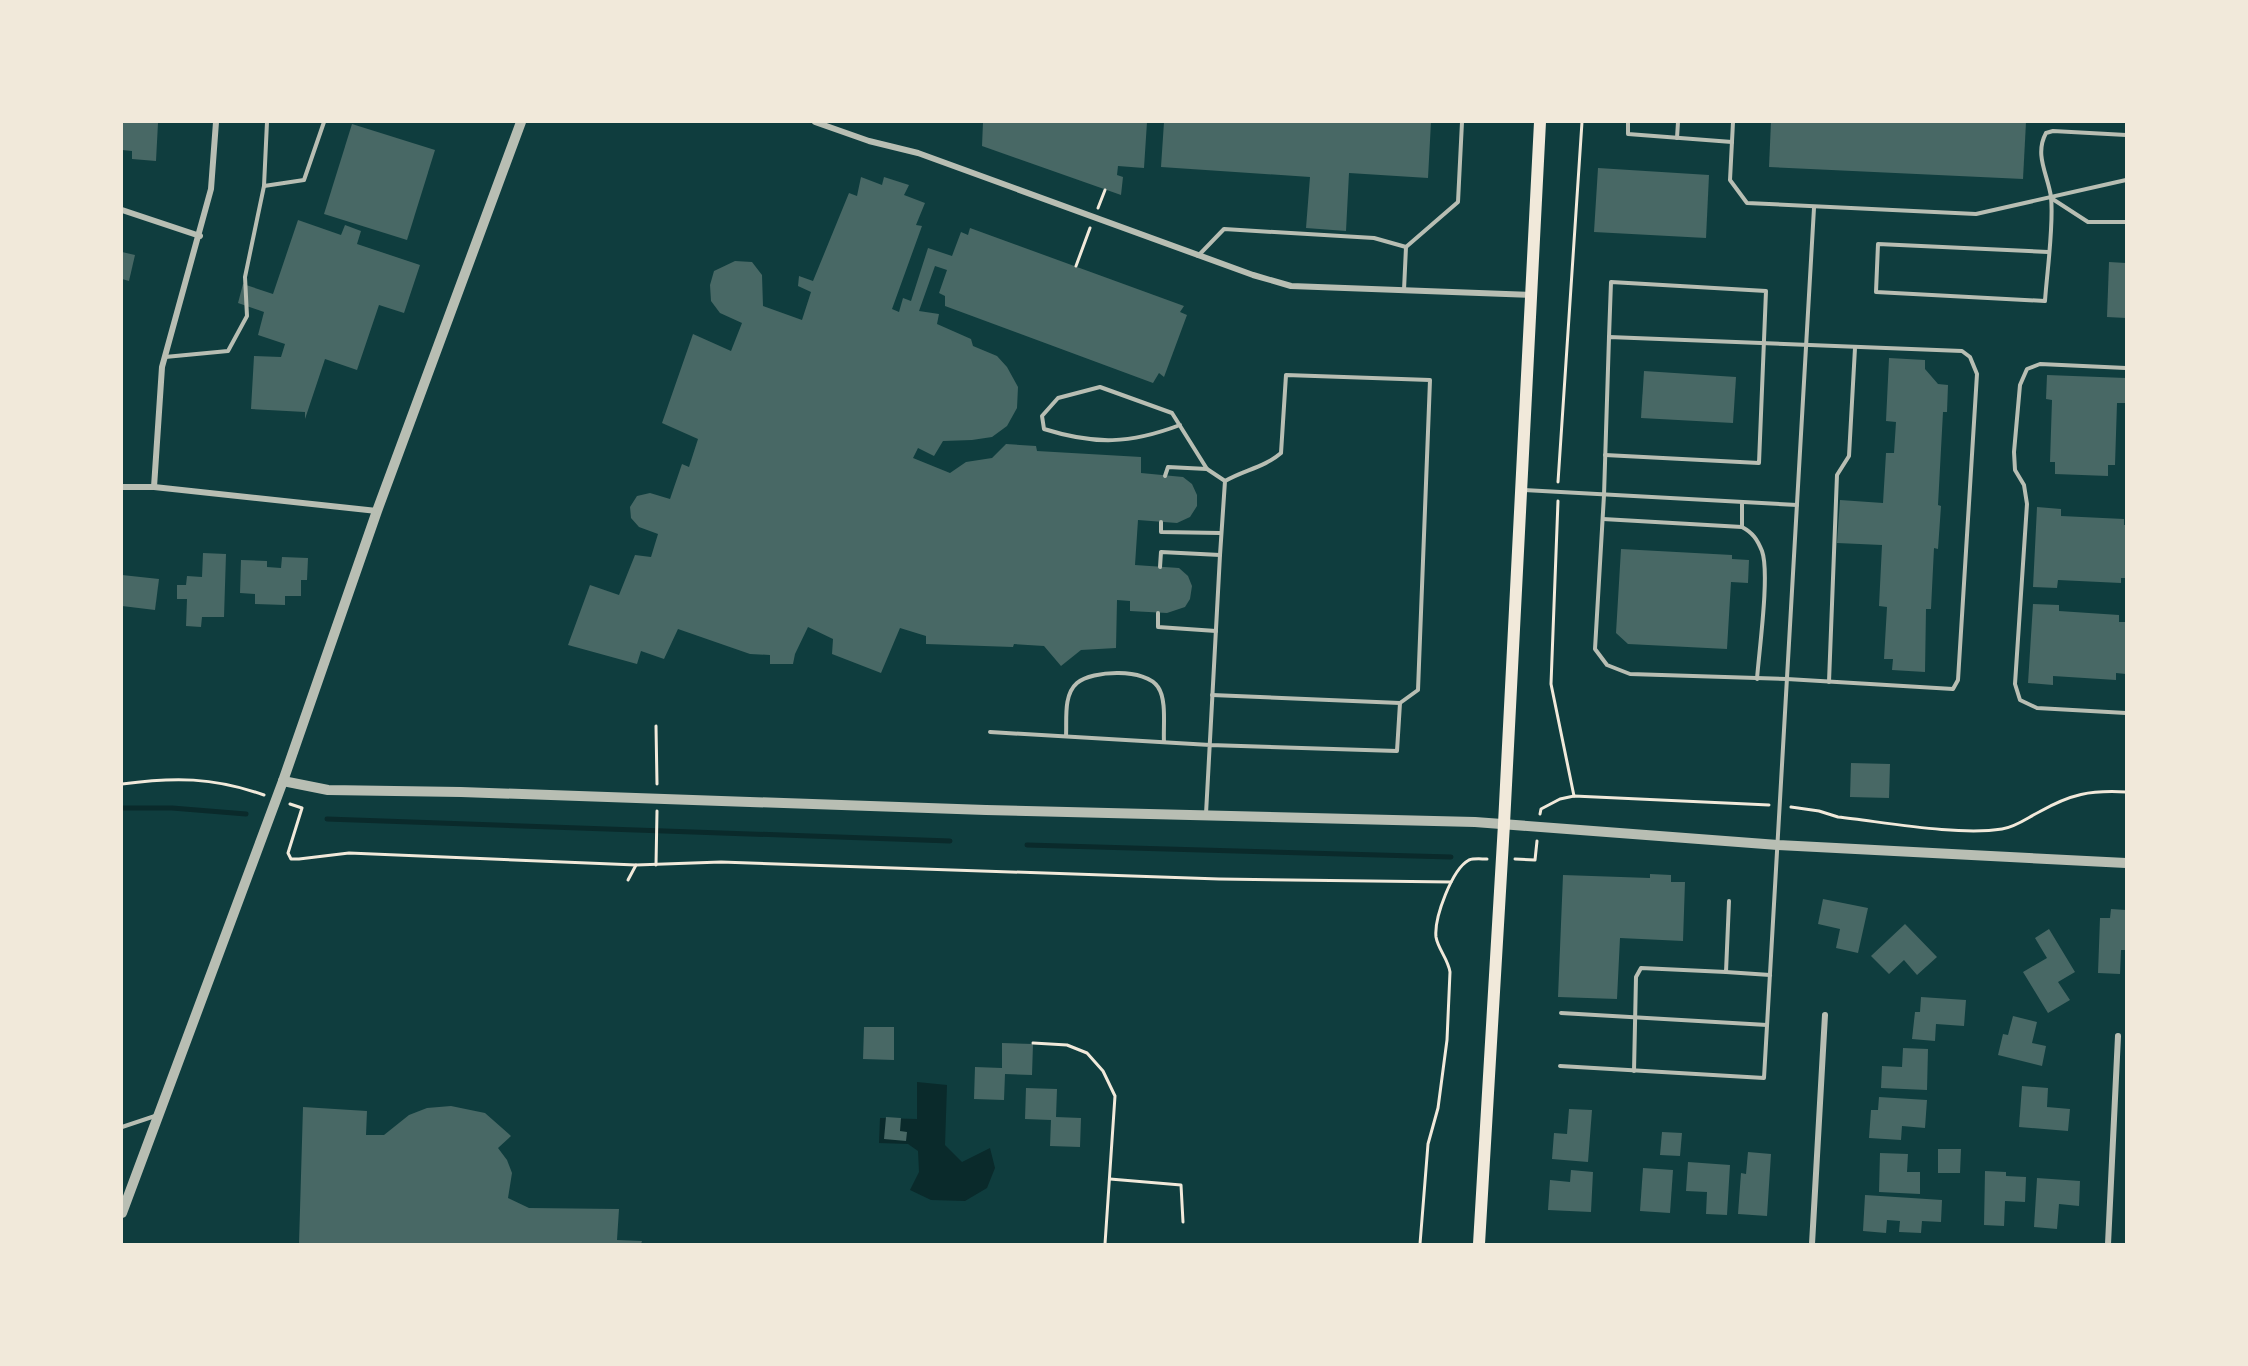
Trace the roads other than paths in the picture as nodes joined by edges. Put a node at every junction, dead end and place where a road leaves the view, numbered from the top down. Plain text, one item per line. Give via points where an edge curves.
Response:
1 (216, 122) edge
2 (267, 122) edge
3 (324, 122) edge
4 (521, 122) edge
5 (814, 122) edge
6 (1462, 122) edge
7 (1540, 122) edge
8 (1628, 122) edge
9 (1678, 122) edge
10 (1733, 122) edge
11 (2127, 135) edge
12 (1677, 138) junction
13 (1732, 142) junction
14 (2127, 180) edge
15 (264, 186) junction
16 (2051, 198) junction
17 (1814, 207) junction
18 (122, 210) edge
19 (2127, 222) edge
20 (200, 236) junction
21 (1406, 247) junction
22 (2048, 252) junction
23 (1198, 256) junction
24 (1404, 291) junction
25 (1530, 295) junction
26 (1609, 337) junction
27 (1765, 344) junction
28 (1806, 346) junction
29 (1856, 348) junction
30 (165, 357) junction
31 (2127, 368) edge
32 (1180, 425) junction
33 (1605, 455) junction
34 (1207, 469) junction
35 (1165, 476) dead end
36 (1226, 481) junction
37 (122, 487) edge
38 (153, 487) junction
39 (1520, 490) junction
40 (1604, 495) junction
41 (1742, 502) junction
42 (1797, 505) junction
43 (377, 511) junction
44 (1603, 519) junction
45 (1161, 522) dead end
46 (1742, 527) junction
47 (1220, 533) junction
48 (1220, 555) junction
49 (1160, 567) dead end
50 (1158, 612) dead end
51 (1215, 631) junction
52 (1757, 679) junction
53 (1787, 680) junction
54 (1829, 682) junction
55 (1212, 695) junction
56 (1400, 703) junction
57 (2127, 713) edge
58 (990, 732) dead end
59 (1066, 736) junction
60 (1164, 742) junction
61 (1210, 745) junction
62 (283, 781) junction
63 (1206, 815) junction
64 (1504, 824) junction
65 (1778, 845) junction
66 (2127, 863) edge
67 (1729, 901) dead end
68 (1726, 972) junction
69 (1770, 975) junction
70 (1560, 1013) dead end
71 (1825, 1016) dead end
72 (1637, 1017) junction
73 (1767, 1025) junction
74 (2118, 1036) dead end
75 (1560, 1066) dead end
76 (1634, 1071) junction
77 (157, 1115) junction
78 (122, 1127) edge
79 (122, 1213) edge
80 (1479, 1245) edge
81 (1812, 1245) edge
82 (2108, 1245) edge

1 - 20 street via 211,189
2 - 15 lane
3 - 15 lane via 304,180
4 - 43 street
5 - 23 street via 918,153
6 - 21 lane via 1458,202
7 - 25 main road
8 - 12 lane via 1628,134
9 - 12 lane
10 - 13 lane
11 - 16 lane via 2046,133 2040,154
12 - 13 lane
13 - 17 lane via 1730,180 1747,203
14 - 16 lane
15 - 30 lane via 245,277 247,316 228,351
16 - 17 lane via 1976,214
16 - 19 lane via 2088,222
16 - 22 lane
17 - 28 lane
18 - 20 street
20 - 30 street
21 - 23 lane via 1374,238 1224,229
21 - 24 lane
22 - 22 lane via 2045,301 1876,292 1878,244
23 - 24 street via 1291,286
24 - 25 street
25 - 39 main road
26 - 27 lane
26 - 27 lane via 1611,282 1766,291
26 - 33 lane
27 - 28 lane
27 - 33 lane via 1759,463
28 - 29 lane
28 - 42 lane
29 - 54 lane via 1849,456 1837,475
29 - 54 lane via 1962,351 1970,357 1977,374 1958,680 1953,689
30 - 38 street
31 - 57 lane via 2040,364 2027,369 2020,385 2014,452 2015,470 2024,485 2027,504 2015,684 2020,700 2037,708
32 - 32 lane via 1172,412 1100,387 1058,398 1041,416 1044,429 1074,439 1126,441
32 - 34 lane
33 - 40 lane
34 - 35 lane via 1168,467
34 - 36 lane
36 - 47 lane
36 - 56 lane via 1270,463 1281,453 1286,375 1430,380 1418,690
37 - 38 street
38 - 43 street
39 - 40 lane
39 - 64 main road
40 - 41 lane
40 - 44 lane
41 - 42 lane
41 - 46 lane
42 - 53 lane
43 - 62 street
44 - 46 lane
44 - 52 lane via 1594,649 1607,665 1630,674
45 - 47 lane via 1161,532
46 - 52 lane via 1753,533 1762,553
47 - 48 lane
48 - 49 lane via 1161,552
48 - 51 lane
50 - 51 lane via 1158,627
51 - 55 lane
52 - 53 lane
53 - 54 lane
53 - 65 lane
55 - 56 lane
55 - 61 lane
56 - 61 lane via 1397,751
58 - 59 lane
59 - 60 lane
59 - 60 lane via 1068,699 1076,684 1093,675 1128,673 1158,686
60 - 61 lane
61 - 63 lane
62 - 63 street via 328,790
62 - 77 street
63 - 64 street
64 - 65 street
64 - 80 main road
65 - 66 street
65 - 69 lane
67 - 68 lane
68 - 69 lane
68 - 72 lane via 1641,968 1636,977
69 - 73 lane
70 - 72 lane
71 - 81 street
72 - 73 lane
72 - 76 lane
73 - 76 lane via 1764,1078
74 - 82 street
75 - 76 lane
77 - 78 lane
77 - 79 street

